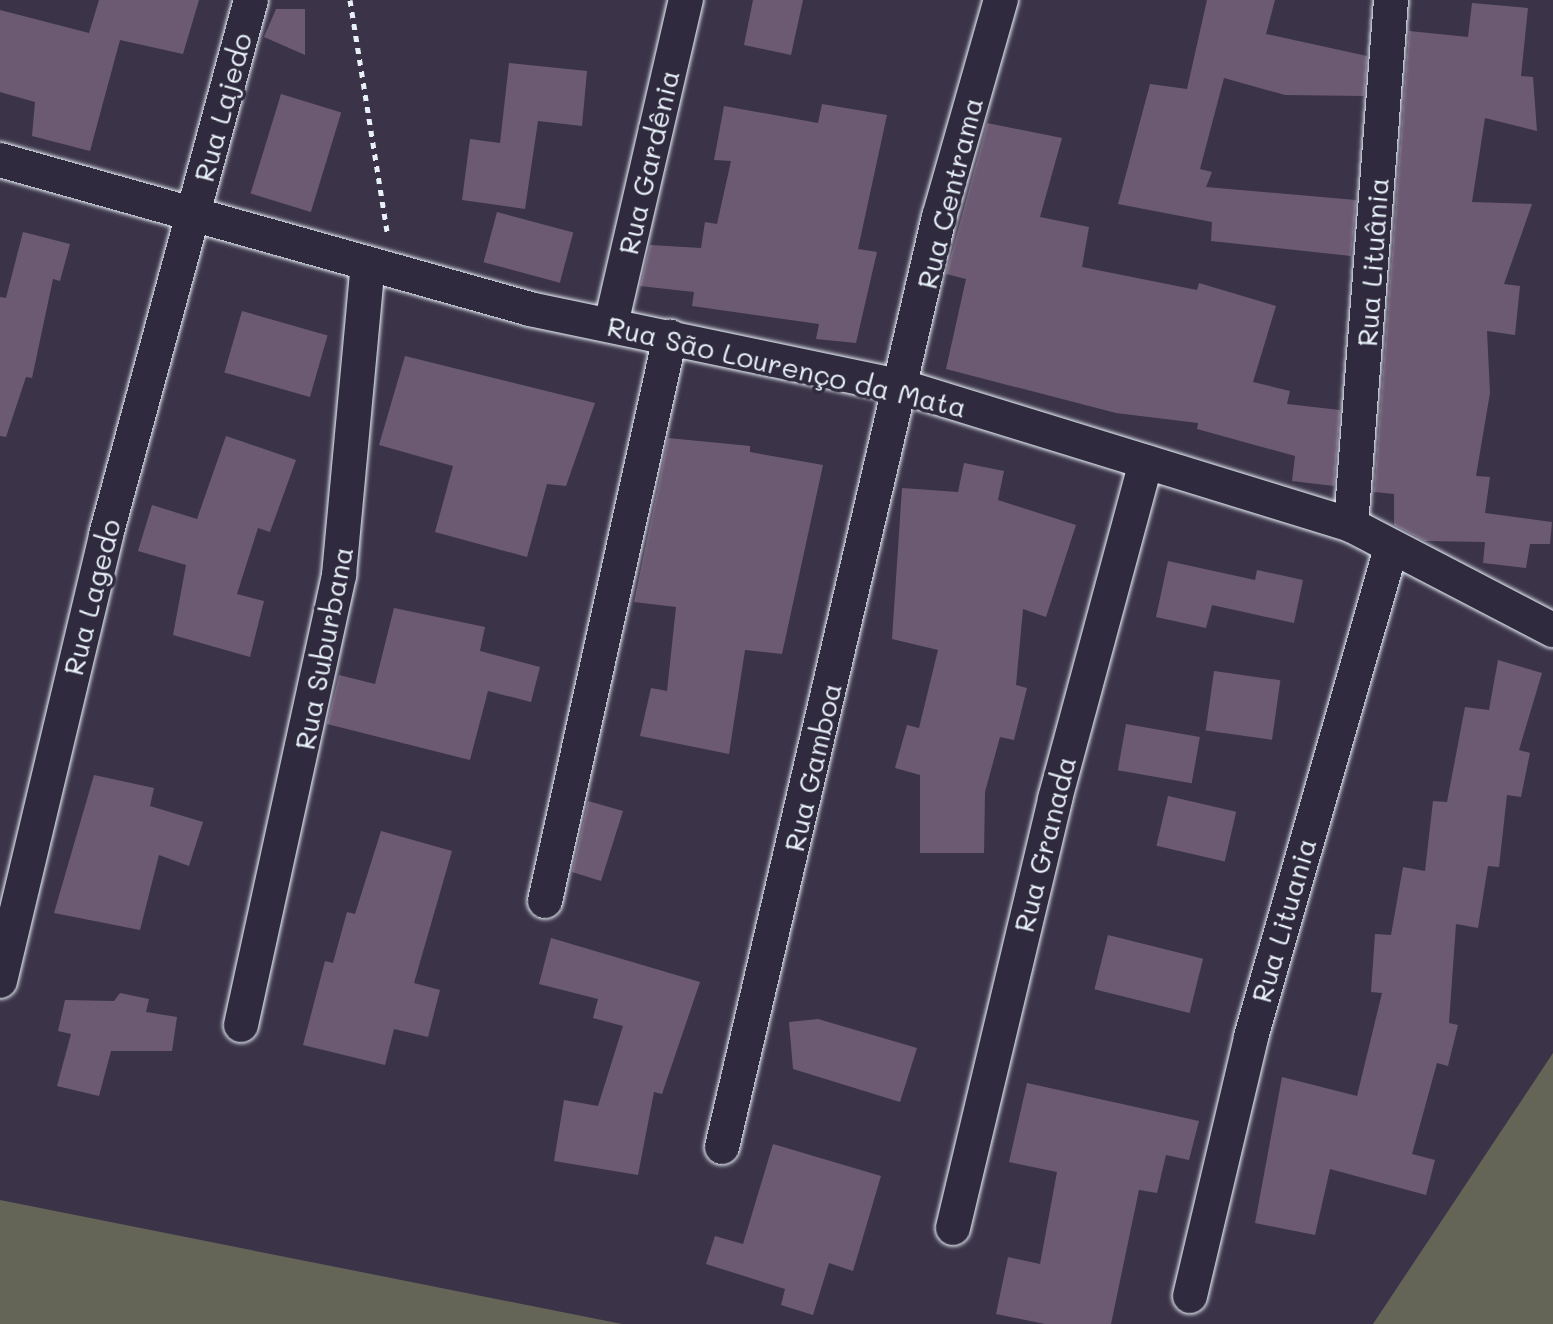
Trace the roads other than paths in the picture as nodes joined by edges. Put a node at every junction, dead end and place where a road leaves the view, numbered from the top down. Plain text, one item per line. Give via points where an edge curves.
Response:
1 (251, 0) edge
2 (686, 0) edge
3 (1001, 0) edge
4 (1391, 0) edge
5 (0, 160) edge
6 (193, 214) junction
7 (379, 267) junction
8 (611, 324) junction
9 (670, 337) junction
10 (903, 387) junction
11 (1146, 462) junction
12 (1351, 525) junction
13 (1391, 548) junction
14 (1553, 630) edge
15 (545, 901) dead end
16 (0, 981) edge
17 (241, 1025) dead end
18 (722, 1147) dead end
19 (953, 1228) dead end
20 (1190, 1296) dead end

1 - 6 street, Rua Lajedo
2 - 8 street, Rua Gardênia
3 - 10 street, Rua Centrama via 939,217
4 - 12 street, Rua Lituânia
5 - 6 street, Rua São Lourenço da Mata
6 - 7 street, Rua São Lourenço da Mata
6 - 16 street, Rua Lagedo via 106,535
7 - 8 street, Rua São Lourenço da Mata
7 - 17 street, Rua Suburbana via 339,575
8 - 9 street, Rua São Lourenço da Mata
9 - 10 street, Rua São Lourenço da Mata
9 - 15 street
10 - 11 street, Rua São Lourenço da Mata
10 - 18 street, Rua Gamboa
11 - 12 street, Rua São Lourenço da Mata
11 - 19 street, Rua Granada via 1055,799
12 - 13 street, Rua São Lourenço da Mata
13 - 14 street, Rua São Lourenço da Mata
13 - 20 street, Rua Lituania via 1251,1037

